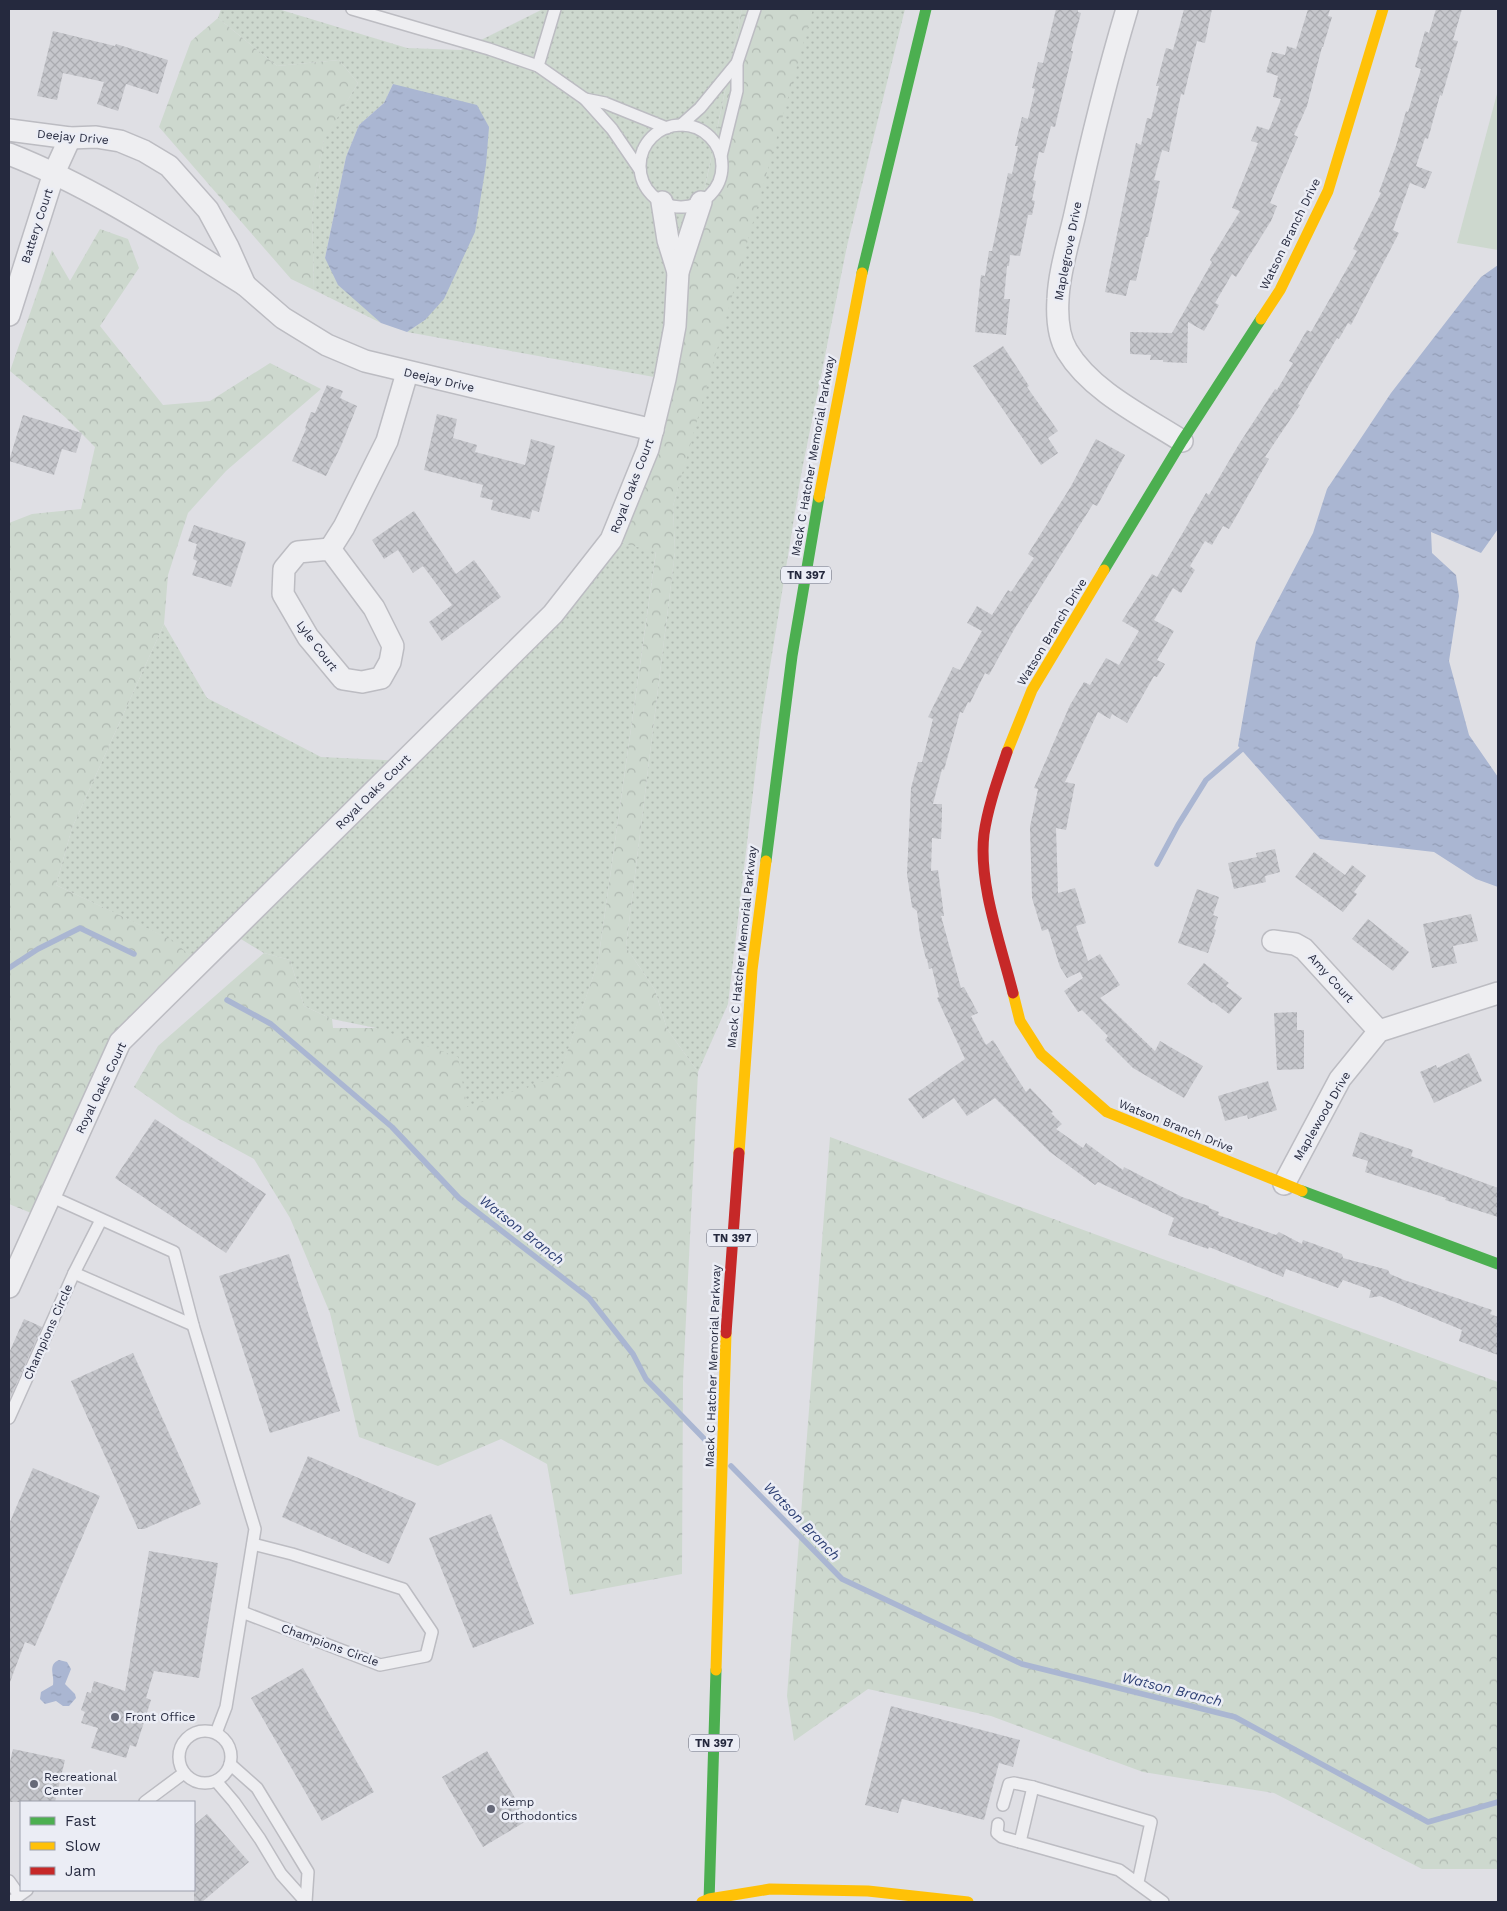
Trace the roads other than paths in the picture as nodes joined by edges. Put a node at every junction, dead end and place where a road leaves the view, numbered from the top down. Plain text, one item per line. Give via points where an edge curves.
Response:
1 (352, 9) edge
2 (555, 9) edge
3 (755, 9) edge
4 (926, 9) edge
5 (1127, 9) edge
6 (1383, 9) edge
7 (737, 63) junction
8 (538, 66) junction
9 (585, 99) junction
10 (680, 125) junction
11 (667, 128) junction
12 (9, 130) edge
13 (70, 138) junction
14 (9, 154) edge
15 (721, 156) junction
16 (640, 170) junction
17 (54, 173) junction
18 (662, 202) junction
19 (701, 202) junction
20 (678, 272) junction
21 (245, 285) junction
22 (9, 315) edge
23 (407, 373) junction
24 (653, 430) junction
25 (1182, 441) junction
26 (330, 549) junction
27 (1273, 941) dead end
28 (1498, 992) edge
29 (1379, 1031) junction
30 (1284, 1184) junction
31 (50, 1196) junction
32 (101, 1220) junction
33 (1498, 1264) edge
34 (74, 1273) junction
35 (9, 1287) edge
36 (193, 1325) junction
37 (9, 1418) edge
38 (252, 1544) junction
39 (242, 1612) junction
40 (216, 1733) junction
41 (230, 1764) junction
42 (184, 1773) junction
43 (216, 1781) junction
44 (1033, 1787) junction
45 (146, 1801) edge
46 (1003, 1805) dead end
47 (998, 1824) dead end
48 (1020, 1842) junction
49 (9, 1881) edge
50 (1138, 1882) junction
51 (20, 1890) edge
52 (23, 1892) edge
53 (707, 1901) edge
54 (10, 1902) edge
55 (306, 1902) edge
56 (968, 1902) edge
57 (1163, 1902) edge

1 - 8 lane
2 - 8 lane
3 - 7 lane
4 - 53 main road, Mack C Hatcher Memorial Parkway / TN 397 via 857,293 825,458 792,656 752,970 726,1327
5 - 25 street, Maplegrove Drive via 1064,260 1058,298 1060,331 1067,352 1084,375
6 - 25 main road, Watson Branch Drive via 1328,191 1280,290
7 - 10 lane via 700,108
7 - 15 lane via 737,91
8 - 9 lane
9 - 11 lane via 605,103
9 - 16 lane via 612,129
10 - 11 lane
10 - 15 lane via 706,134
11 - 16 lane via 646,144
12 - 13 street, Deejay Drive
13 - 17 street, Battery Court
13 - 21 street, Deejay Drive via 96,137 120,141 169,166 208,210
14 - 17 street, Deejay Drive
15 - 19 lane via 719,183
16 - 18 lane via 643,183
17 - 21 street, Deejay Drive via 136,216
17 - 22 street, Battery Court
18 - 19 lane via 674,207 688,207
18 - 20 street, Royal Oaks Court via 668,240
19 - 20 street, Royal Oaks Court
20 - 24 street, Royal Oaks Court via 675,326
21 - 23 street, Deejay Drive via 283,318 327,345 365,361
23 - 24 street, Deejay Drive
23 - 26 street via 387,441
24 - 31 street, Royal Oaks Court via 611,540 553,614 120,1042
25 - 30 main road, Watson Branch Drive via 1032,690 991,800 984,836 985,883 1020,1021 1041,1054 1107,1112
26 - 26 street, Lyle Court via 298,552 284,569 283,594 308,637 343,679 362,682 381,678 390,662 393,646 374,608
27 - 29 street, Amy Court via 1295,944 1304,949
28 - 29 street
29 - 30 street, Maplewood Drive via 1340,1079
30 - 33 main road, Watson Branch Drive
31 - 32 lane
31 - 35 street, Royal Oaks Court
32 - 34 lane, Champions Circle
32 - 36 lane via 174,1252
34 - 36 lane, Champions Circle
34 - 37 lane, Champions Circle
36 - 38 lane via 255,1530
38 - 39 lane
38 - 39 lane, Champions Circle via 403,1589 432,1632 426,1656 380,1666
39 - 40 lane via 226,1707
40 - 41 lane via 227,1743 232,1757
40 - 42 lane via 195,1732 184,1740 178,1754
41 - 43 lane
41 - 55 lane via 257,1788 305,1866 308,1872
42 - 43 lane via 199,1783
42 - 45 lane
43 - 55 lane via 260,1839 281,1874
44 - 46 lane via 1009,1784
44 - 48 lane
44 - 50 lane via 1151,1822
47 - 48 lane via 997,1833
48 - 50 lane via 1120,1870
49 - 51 lane
50 - 57 lane
52 - 54 lane
53 - 56 main road via 770,1889 868,1891

